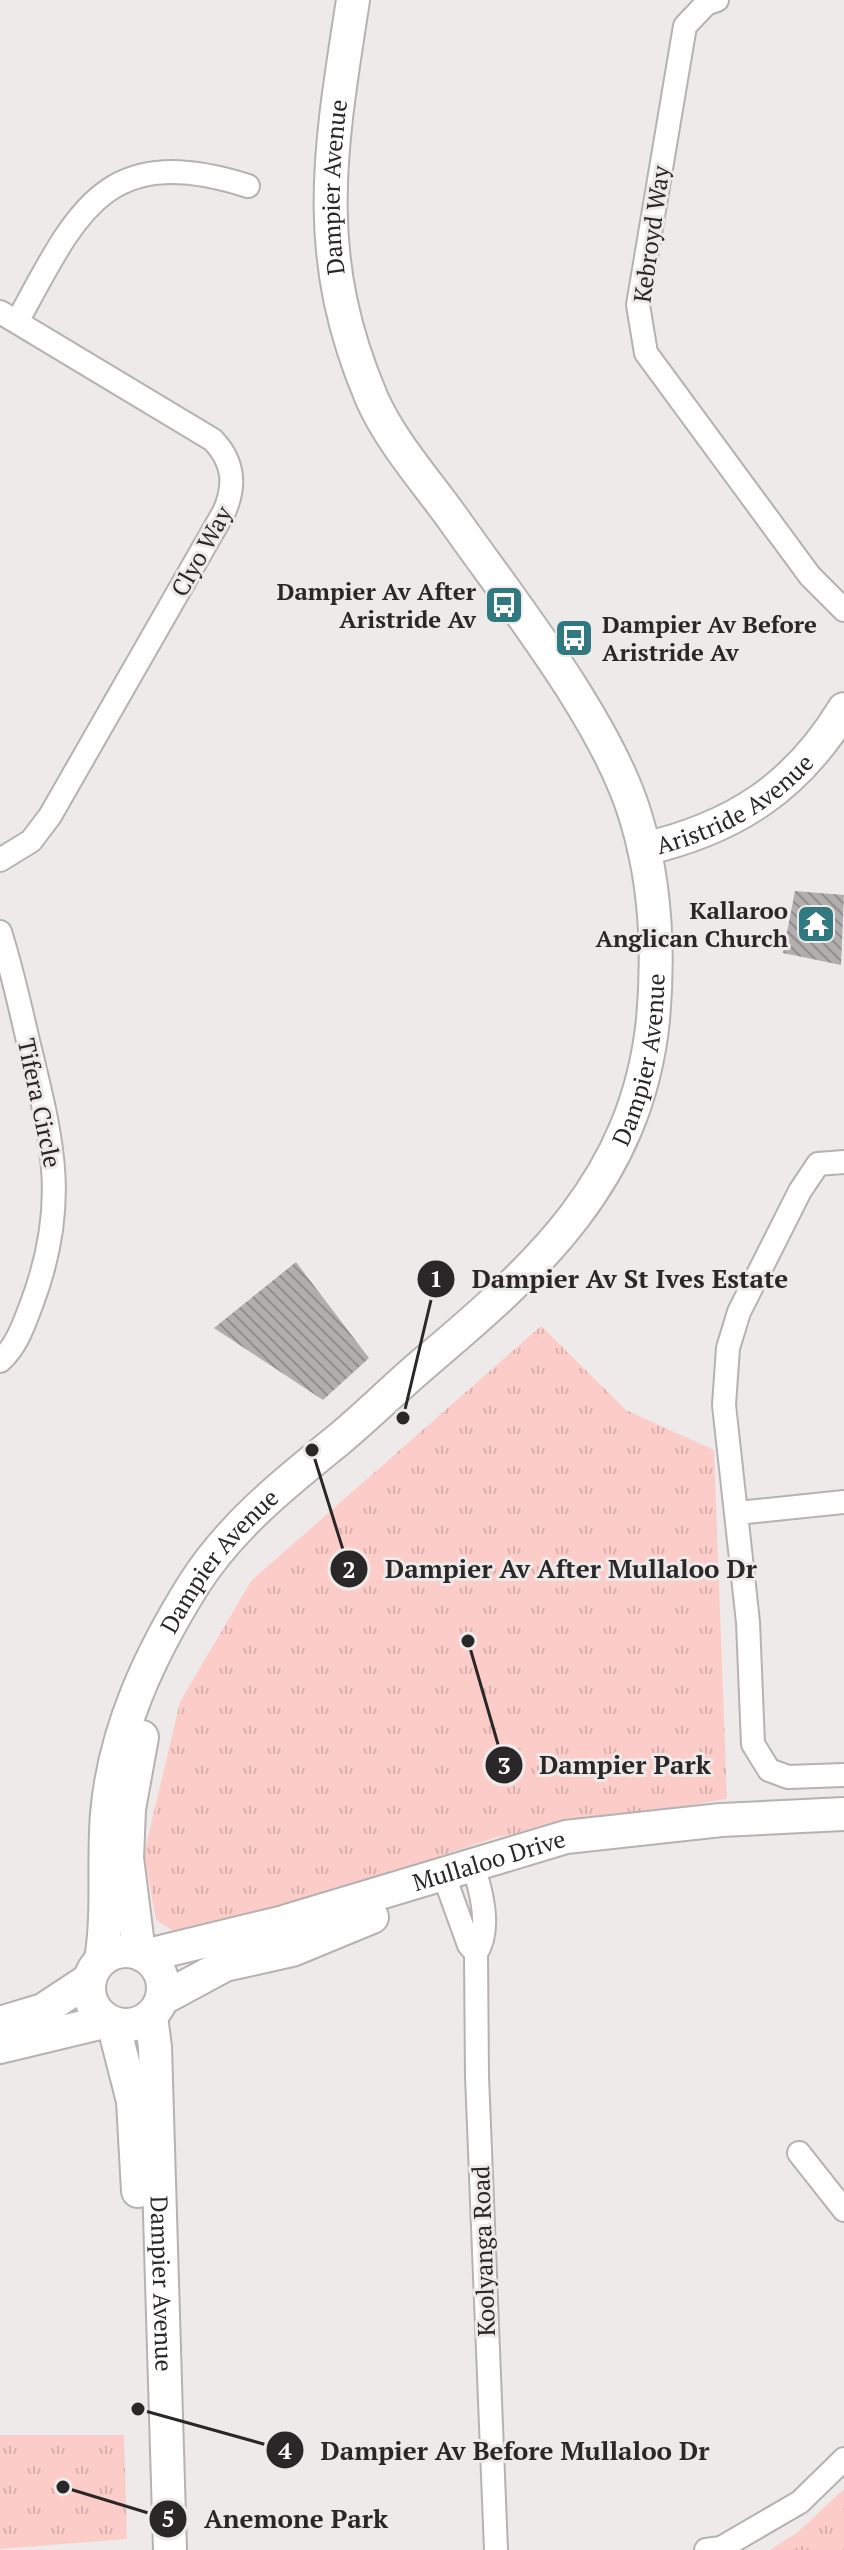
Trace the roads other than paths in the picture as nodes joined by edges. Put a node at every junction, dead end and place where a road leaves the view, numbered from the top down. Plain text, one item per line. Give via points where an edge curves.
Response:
1 (353, 0) edge
2 (372, 0) edge
3 (717, 0) edge
4 (248, 186) dead end
5 (8, 317) edge
6 (844, 610) edge
7 (844, 709) edge
8 (654, 847) junction
9 (0, 860) edge
10 (0, 932) edge
11 (844, 1162) edge
12 (0, 1361) edge
13 (844, 1502) edge
14 (738, 1513) junction
15 (844, 1775) edge
16 (844, 1814) edge
17 (844, 1834) edge
18 (461, 1877) junction
19 (141, 1955) junction
20 (96, 1970) junction
21 (156, 2008) junction
22 (110, 2022) junction
23 (0, 2023) edge
24 (0, 2047) edge
25 (799, 2153) dead end
26 (844, 2210) edge
27 (844, 2459) edge
28 (151, 2550) edge
29 (170, 2550) edge
30 (496, 2550) edge
31 (706, 2550) edge

1 - 8 main road, Dampier Avenue via 329,160 329,216 340,300 355,352 374,404 553,662 597,733
2 - 8 main road, Dampier Avenue via 348,163 347,210 359,302 382,376 422,446 625,743
3 - 6 street, Kebroyd Way via 685,26 638,305 646,353 810,576
4 - 5 street via 208,173 176,171 135,177 110,189 71,224
5 - 9 street, Clyo Way via 213,440 224,451 233,479 224,512 50,816 31,841
7 - 8 main road, Aristride Avenue via 805,765 781,786 709,830
8 - 19 main road, Dampier Avenue via 675,914 674,1011 657,1092 636,1149 584,1237 536,1292 278,1513 239,1553 194,1616 147,1715 134,1776 127,1858
8 - 20 main road, Dampier Avenue via 657,951 652,1024 633,1108 602,1176 548,1252 489,1311 264,1502 221,1545 196,1581 130,1708 116,1752 107,1816 105,1934
10 - 12 street, Tifera Circle via 51,1137 56,1191 37,1289 15,1344
11 - 14 street via 818,1164 800,1191 731,1336 724,1405
13 - 14 street
14 - 15 street via 753,1744 769,1770 788,1777
16 - 18 main road, Mullaloo Drive via 635,1827 566,1837
17 - 18 main road, Mullaloo Drive via 603,1849
18 - 19 main road, Mullaloo Drive
18 - 21 main road, Mullaloo Drive via 292,1950 225,1965
18 - 30 street, Koolyanga Road via 482,1926 482,1945 476,1953 477,2091
19 - 20 main road via 122,1951
19 - 21 main road via 161,1975
20 - 22 main road via 92,2003
20 - 23 main road via 43,2010
21 - 22 main road via 133,2025
21 - 29 main road, Dampier Avenue
22 - 24 main road
22 - 28 main road, Dampier Avenue via 133,2101
25 - 26 street
27 - 31 street via 800,2502 721,2548

